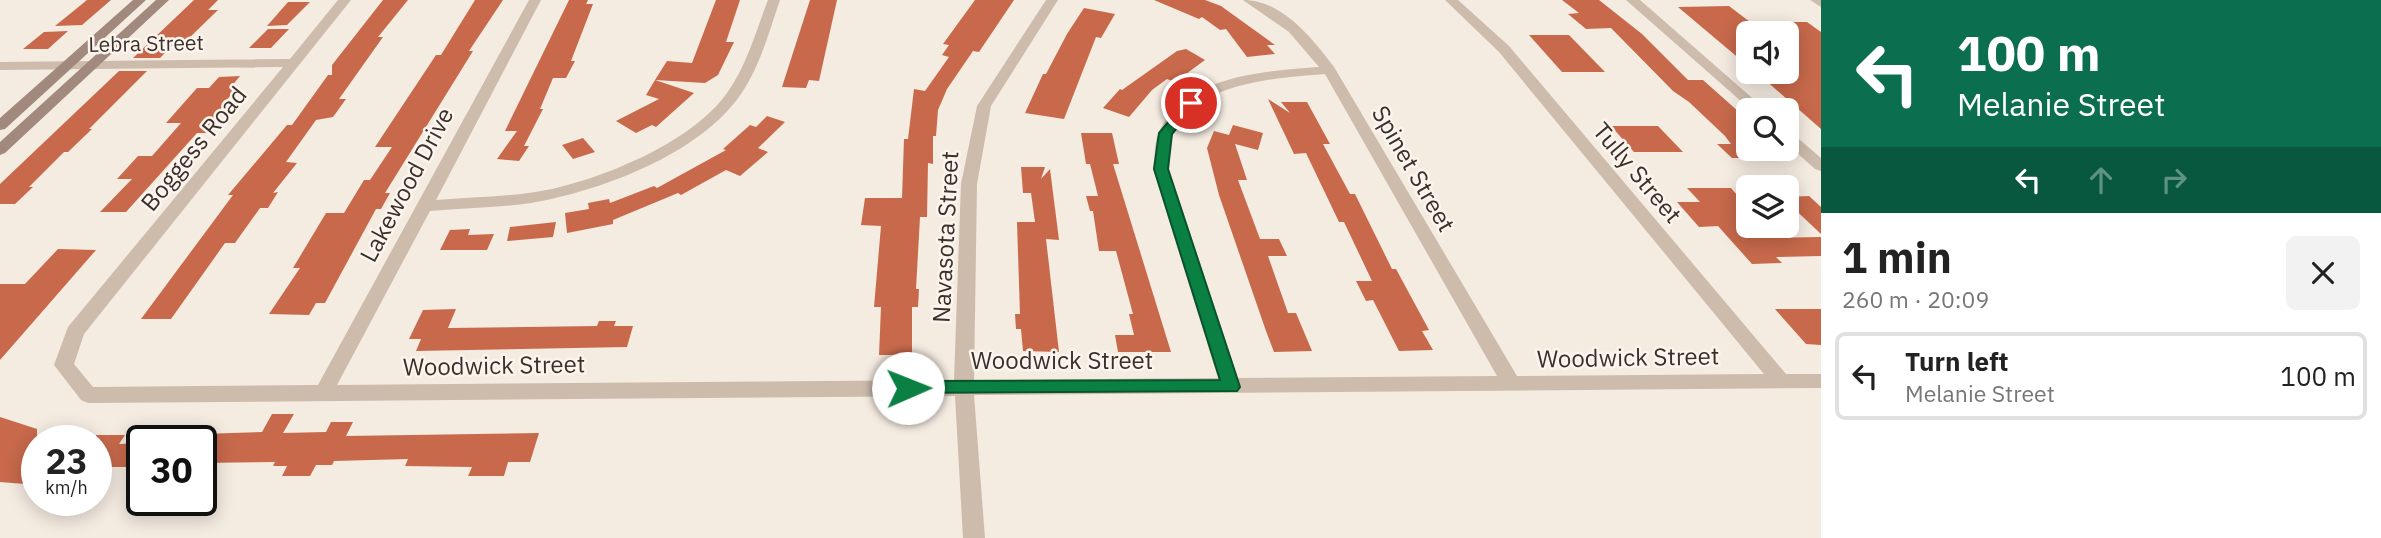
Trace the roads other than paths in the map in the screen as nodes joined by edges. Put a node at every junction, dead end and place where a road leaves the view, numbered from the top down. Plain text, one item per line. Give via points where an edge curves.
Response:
1 (140, 0) edge
2 (163, 0) edge
3 (345, 0) edge
4 (534, 0) edge
5 (774, 0) edge
6 (1052, 0) edge
7 (1249, 0) edge
8 (1451, 0) edge
9 (1632, 0) edge
10 (1816, 0) edge
11 (1821, 3) edge
12 (293, 63) junction
13 (0, 66) edge
14 (67, 66) junction
15 (92, 66) junction
16 (1329, 70) junction
17 (1746, 98) edge
18 (0, 126) edge
19 (1799, 146) edge
20 (0, 150) edge
21 (1821, 166) edge
22 (423, 205) junction
23 (79, 327) joint
24 (1782, 382) junction
25 (1821, 382) edge
26 (1512, 385) junction
27 (964, 387) junction
28 (1231, 387) junction
29 (323, 394) junction
30 (974, 538) edge

1 - 14 street
2 - 15 street
3 - 12 street, Boggess Road
4 - 22 street, Lakewood Drive
5 - 22 street via 752,58 728,102 684,140 614,175 532,198
6 - 27 street, Navasota Street via 984,106 969,184
7 - 16 street, Spinet Street via 1308,40
8 - 24 street, Tully Street via 1504,49
9 - 17 street
10 - 11 street
12 - 15 street, Lebra Street
12 - 23 street, Boggess Road
13 - 14 street, Lebra Street
14 - 15 street, Lebra Street
14 - 18 street
15 - 20 street
16 - 26 street, Spinet Street
16 - 28 street via 1266,75 1223,86 1191,103 1166,133 1161,169
19 - 21 street
22 - 29 street, Lakewood Drive
23 - 29 street, Woodwick Street via 64,365 88,394
24 - 25 street, Woodwick Street
24 - 26 street, Woodwick Street
26 - 28 street, Woodwick Street
27 - 28 street, Woodwick Street
27 - 29 street, Woodwick Street
27 - 30 street, Navasota Street

